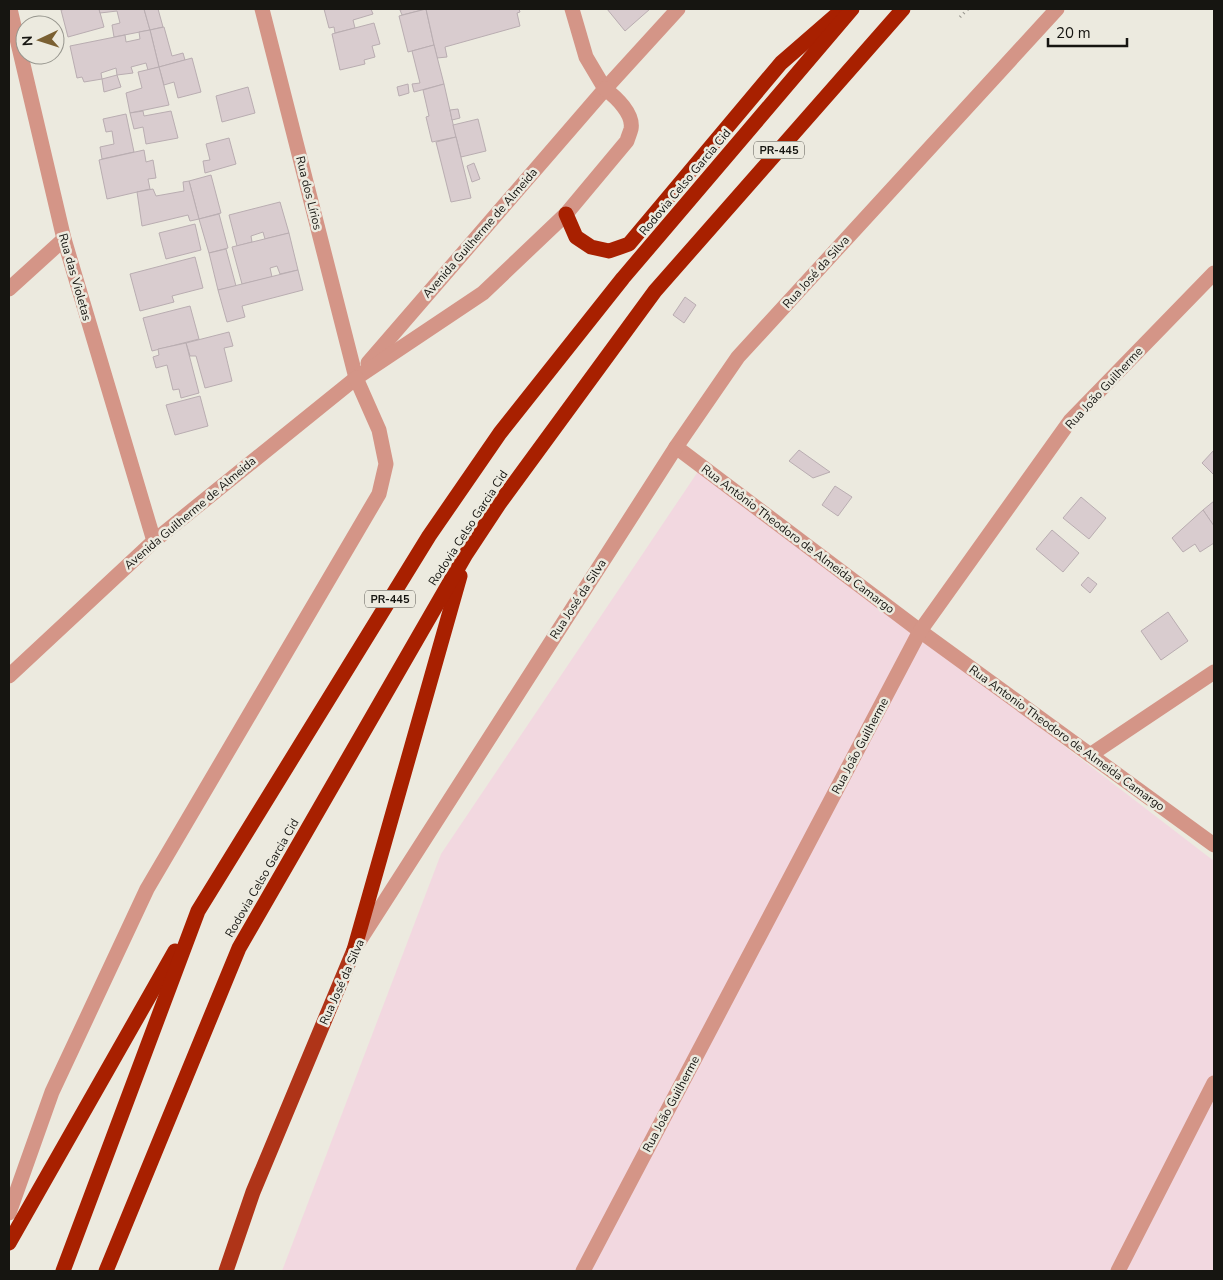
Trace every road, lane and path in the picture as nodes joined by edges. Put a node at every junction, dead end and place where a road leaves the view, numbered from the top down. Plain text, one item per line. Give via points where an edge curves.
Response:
1 (10, 9) edge
2 (262, 9) edge
3 (572, 9) edge
4 (678, 9) edge
5 (843, 9) edge
6 (852, 9) edge
7 (903, 9) edge
8 (968, 9) edge
9 (1057, 9) edge
10 (960, 17) dead end
11 (605, 89) junction
12 (566, 214) junction
13 (64, 239) junction
14 (1214, 274) edge
15 (9, 289) edge
16 (356, 378) junction
17 (676, 447) junction
18 (154, 541) junction
19 (466, 554) junction
20 (920, 631) junction
21 (1214, 672) edge
22 (9, 676) edge
23 (1090, 755) junction
24 (1214, 845) edge
25 (198, 911) junction
26 (354, 950) junction
27 (1214, 1082) edge
28 (9, 1213) edge
29 (9, 1243) edge
30 (63, 1271) edge
31 (106, 1271) edge
32 (226, 1271) edge
33 (583, 1271) edge
34 (1118, 1271) edge

1 - 13 street, Rua das Violetas
2 - 16 street, Rua dos Lírios
3 - 11 street via 586,57
4 - 11 street, Avenida Guilherme de Almeida
5 - 12 highway via 781,63 629,244 610,251 591,247 576,237
6 - 25 highway, Rodovia Celso Garcia Cid / PR-445 via 623,278 500,433 429,536
7 - 19 highway, Rodovia Celso Garcia Cid / PR-445 via 655,292
8 - 10 path
9 - 17 street, Rua José da Silva via 738,357
11 - 12 street, Avenida Guilherme de Almeida via 618,98 632,128 626,141
11 - 16 street, Avenida Guilherme de Almeida
12 - 16 street, Avenida Guilherme de Almeida via 483,293
13 - 15 street
13 - 18 street, Rua das Violetas
14 - 20 street, Rua João Guilherme via 1070,421
16 - 18 street, Avenida Guilherme de Almeida
16 - 28 street, Rua dos Lírios via 379,430 386,464 379,494 147,890 52,1092
17 - 20 street, Rua Antônio Theodoro de Almeida Camargo
17 - 26 street, Rua José da Silva
18 - 22 street, Avenida Guilherme de Almeida
19 - 26 highway
19 - 31 highway, Rodovia Celso Garcia Cid / PR-445 via 239,948
20 - 23 street, Rua Antonio Theodoro de Almeida Camargo
20 - 33 street, Rua João Guilherme
21 - 23 street
23 - 24 street, Rua Antonio Theodoro de Almeida Camargo
25 - 29 highway
25 - 30 highway, Rodovia Celso Garcia Cid / PR-445
26 - 32 highway, Rua José da Silva via 253,1192
27 - 34 street

